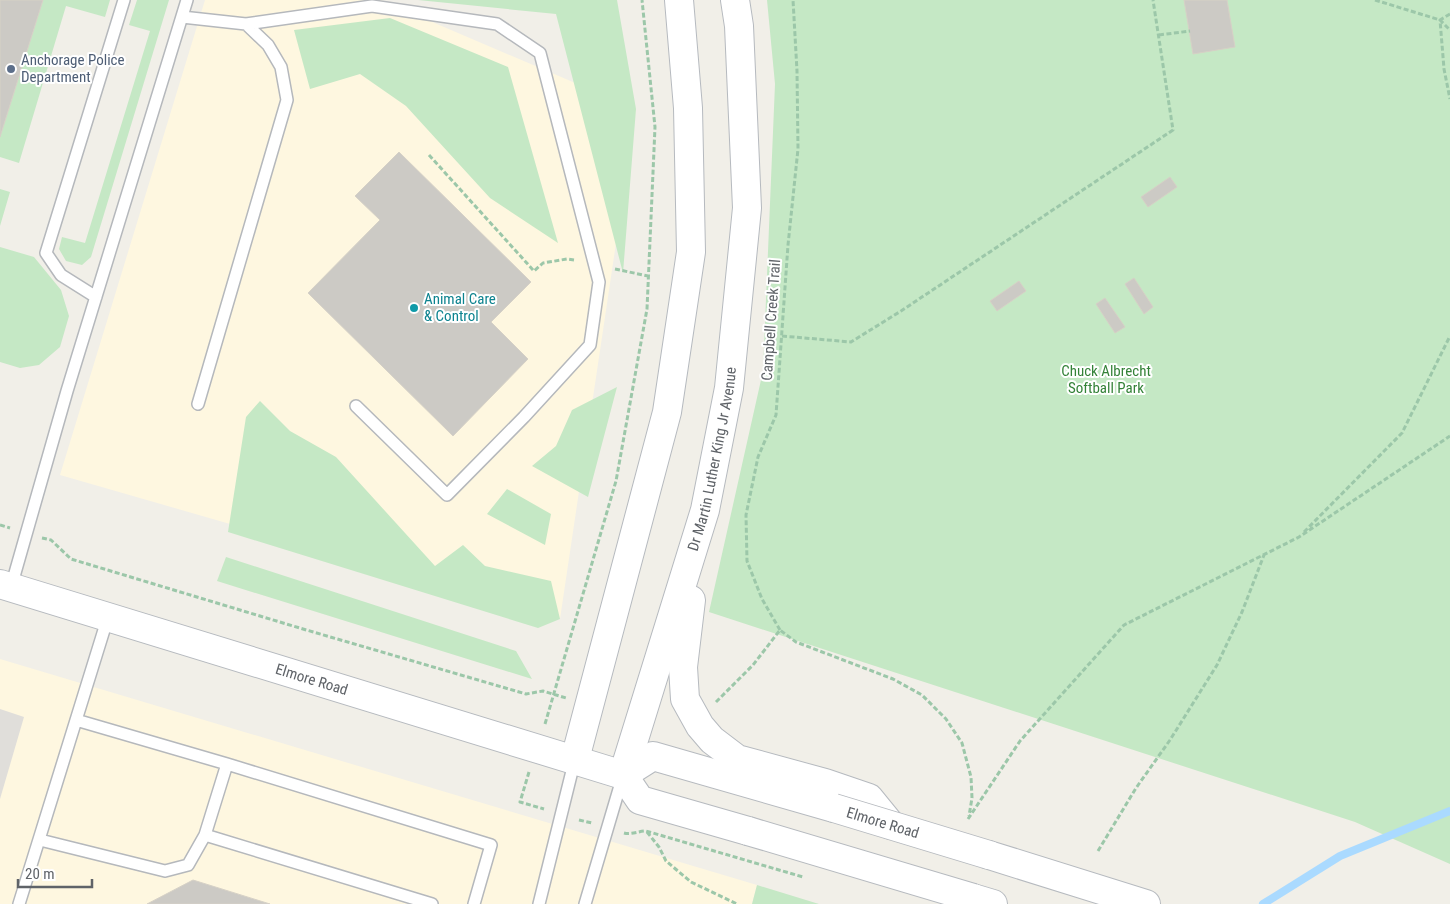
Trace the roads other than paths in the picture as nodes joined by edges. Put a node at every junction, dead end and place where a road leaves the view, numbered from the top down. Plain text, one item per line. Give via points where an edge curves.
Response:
1 (124, 0) edge
2 (187, 0) edge
3 (679, 0) edge
4 (735, 0) edge
5 (182, 17) junction
6 (246, 24) junction
7 (96, 297) junction
8 (198, 404) dead end
9 (356, 406) dead end
10 (705, 510) junction
11 (5, 586) edge
12 (108, 617) junction
13 (76, 720) junction
14 (575, 759) junction
15 (227, 764) junction
16 (623, 775) junction
17 (891, 826) junction
18 (206, 835) junction
19 (40, 840) junction
20 (19, 904) edge
21 (432, 904) edge
22 (474, 904) edge
23 (539, 904) edge
24 (585, 904) edge
25 (993, 904) edge
26 (1146, 904) edge

1 - 7 lane via 46,253 61,275
2 - 5 lane
3 - 14 main road via 688,108 691,252 667,412
4 - 10 main road, Dr Martin Luther King Jr Avenue via 747,208 729,388
5 - 6 lane
5 - 7 lane
6 - 8 lane via 268,45 281,67 287,100
6 - 9 lane via 372,6 497,24 540,53 599,282 590,345 447,494
7 - 11 lane via 27,533
10 - 16 main road, Dr Martin Luther King Jr Avenue
10 - 17 main road via 683,667 685,699 700,726 737,759 869,798
11 - 12 main road, Elmore Road
12 - 13 lane
12 - 14 main road, Elmore Road
13 - 15 lane
13 - 19 lane
14 - 16 main road, Elmore Road
14 - 23 lane
15 - 18 lane
15 - 22 lane via 492,845
16 - 17 main road, Elmore Road, bridge via 653,756
16 - 24 lane, Dr Martin Luther King Jr Avenue
16 - 25 main road, bridge via 640,800
17 - 26 main road, Elmore Road, bridge
18 - 19 lane via 188,865 165,871
18 - 21 lane
19 - 20 lane

